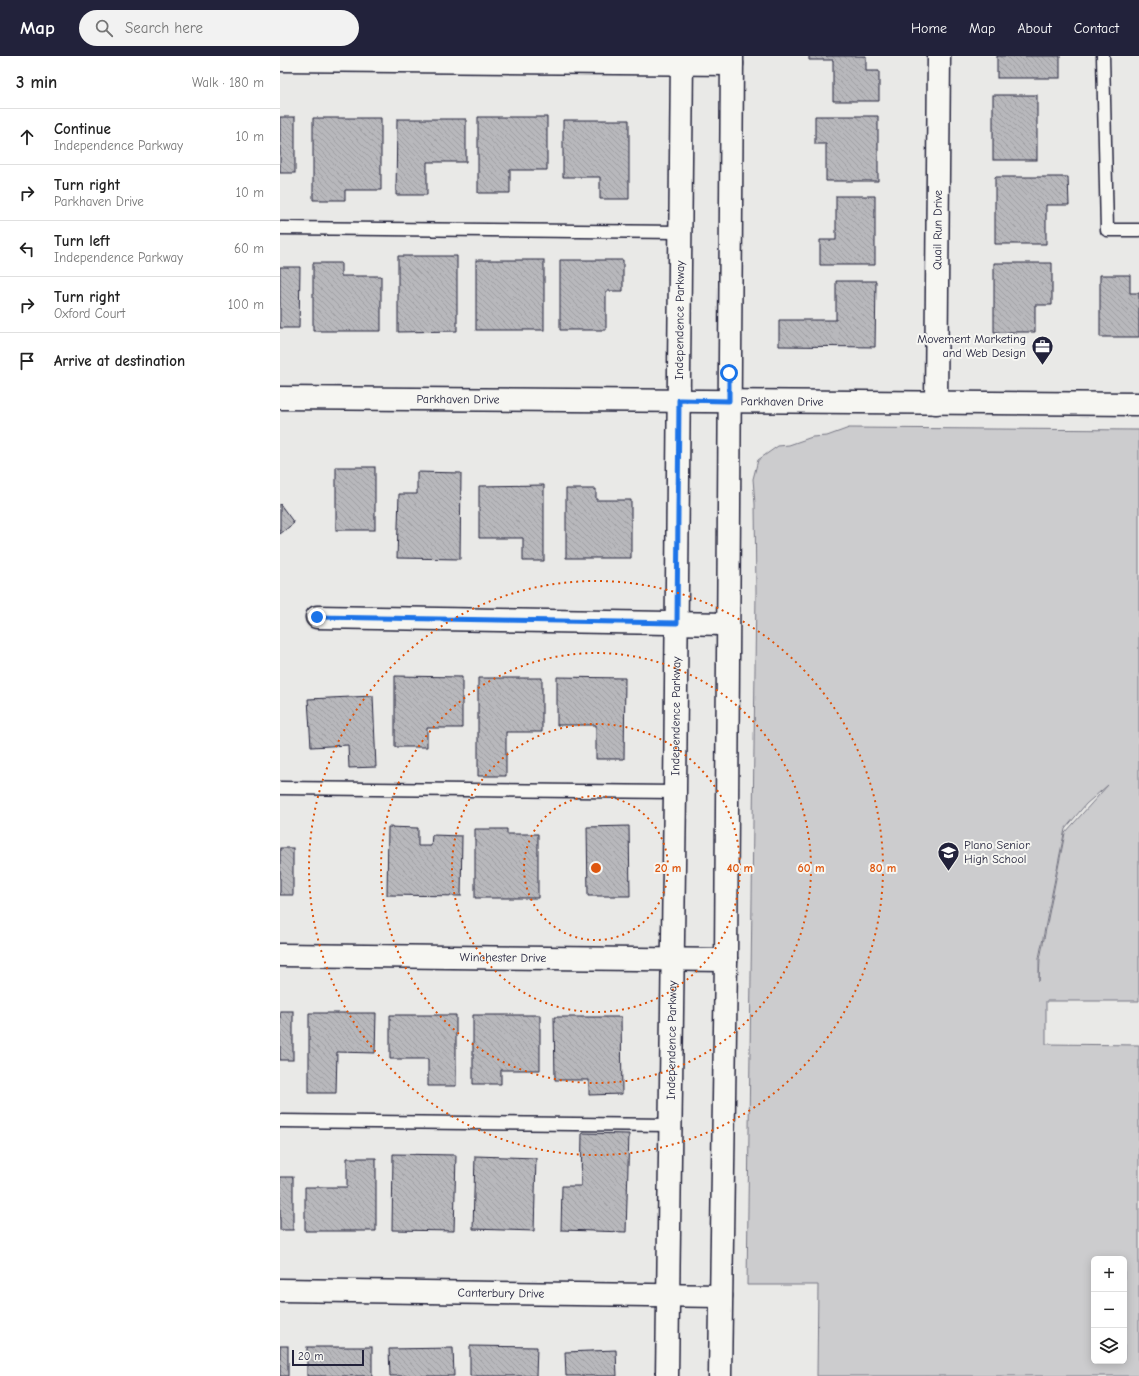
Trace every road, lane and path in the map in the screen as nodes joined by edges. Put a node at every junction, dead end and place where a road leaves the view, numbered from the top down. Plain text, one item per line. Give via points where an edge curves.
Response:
1 (939, 56) edge
2 (1104, 56) edge
3 (280, 60) edge
4 (682, 60) edge
5 (732, 60) edge
6 (280, 228) edge
7 (1139, 230) edge
8 (680, 232) junction
9 (280, 398) edge
10 (679, 400) junction
11 (729, 401) junction
12 (936, 403) junction
13 (1139, 404) edge
14 (317, 617) dead end
15 (677, 623) junction
16 (728, 624) junction
17 (280, 788) edge
18 (675, 792) junction
19 (280, 955) edge
20 (673, 960) junction
21 (726, 960) junction
22 (280, 1121) edge
23 (670, 1125) junction
24 (280, 1290) edge
25 (668, 1295) junction
26 (721, 1296) junction
27 (667, 1376) edge
28 (720, 1376) edge

1 - 12 street, Quail Run Drive
2 - 7 lane via 1107,230
3 - 4 street
4 - 5 street
4 - 8 street, Independence Parkway
5 - 11 street
6 - 8 lane
8 - 10 street, Independence Parkway
9 - 10 street, Parkhaven Drive
10 - 11 street, Parkhaven Drive
10 - 15 street, Independence Parkway
11 - 12 street, Parkhaven Drive
11 - 16 street
12 - 13 street, Parkhaven Drive
14 - 15 street
15 - 16 street
15 - 18 street, Independence Parkway
16 - 21 street
17 - 18 lane
18 - 20 street, Independence Parkway
19 - 20 street, Winchester Drive
20 - 21 street, Winchester Drive
20 - 23 street, Independence Parkway
21 - 26 street
22 - 23 lane
23 - 25 street, Independence Parkway
24 - 25 street, Canterbury Drive
25 - 26 street, Canterbury Drive
25 - 27 street, Independence Parkway
26 - 28 street

